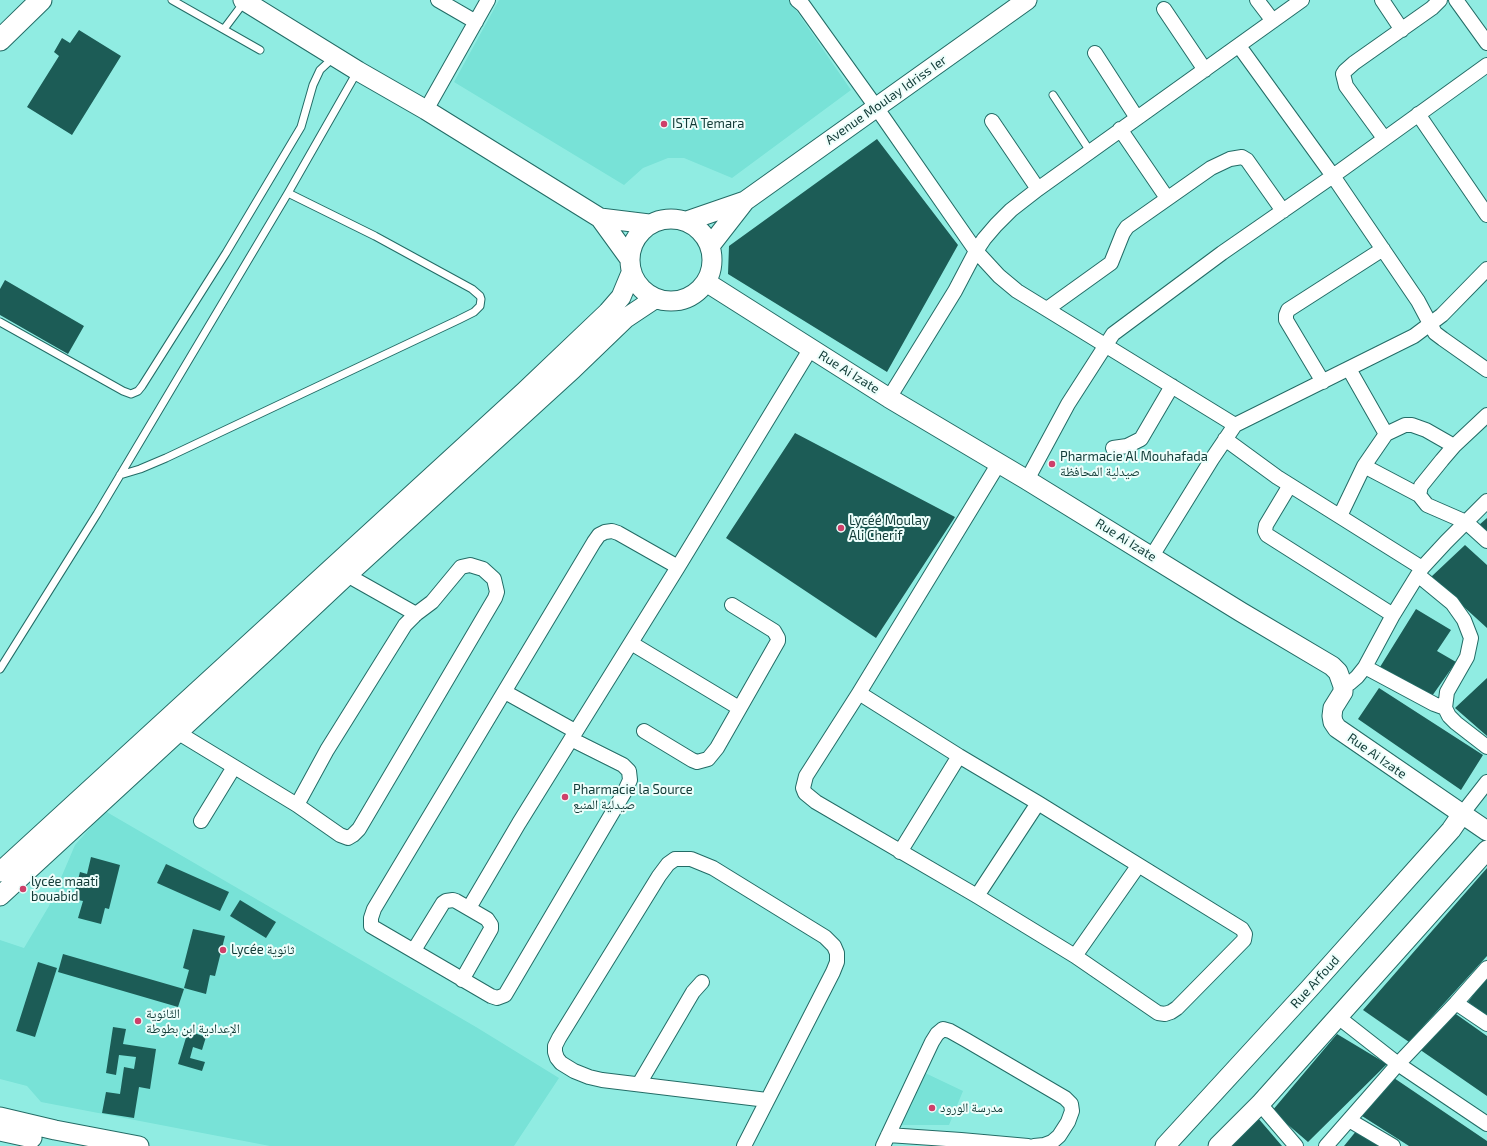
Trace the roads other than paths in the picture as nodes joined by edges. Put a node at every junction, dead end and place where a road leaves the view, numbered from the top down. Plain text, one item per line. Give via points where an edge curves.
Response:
1 (22, 0) edge
2 (41, 0) edge
3 (172, 0) edge
4 (438, 0) edge
5 (488, 0) edge
6 (797, 0) edge
7 (1027, 0) edge
8 (1257, 0) edge
9 (1302, 0) edge
10 (1382, 0) edge
11 (1440, 0) edge
12 (1456, 0) edge
13 (244, 1) edge
14 (1164, 9) dead end
15 (1273, 21) junction
16 (476, 22) junction
17 (224, 29) junction
18 (1402, 30) junction
19 (0, 39) edge
20 (1487, 43) edge
21 (1239, 46) junction
22 (260, 50) dead end
23 (1095, 53) dead end
24 (334, 56) junction
25 (1487, 65) edge
26 (1205, 70) junction
27 (358, 71) junction
28 (1053, 94) dead end
29 (876, 107) junction
30 (426, 110) junction
31 (1418, 114) junction
32 (1137, 118) junction
33 (992, 121) dead end
34 (1120, 129) junction
35 (1384, 138) junction
36 (1090, 151) junction
37 (1333, 176) junction
38 (1038, 189) junction
39 (288, 193) junction
40 (1167, 198) junction
41 (745, 201) junction
42 (1283, 211) junction
43 (1487, 215) edge
44 (600, 218) junction
45 (687, 222) junction
46 (649, 224) junction
47 (710, 246) junction
48 (1383, 249) junction
49 (976, 251) junction
50 (630, 266) junction
51 (1487, 269) edge
52 (706, 282) junction
53 (656, 298) junction
54 (1047, 309) junction
55 (0, 322) edge
56 (1430, 324) junction
57 (1105, 344) junction
58 (810, 348) junction
59 (1486, 368) edge
60 (1349, 369) junction
61 (1322, 382) junction
62 (1172, 386) junction
63 (889, 398) junction
64 (1487, 415) edge
65 (1235, 425) junction
66 (1386, 434) junction
67 (1225, 439) junction
68 (1454, 446) junction
69 (1113, 448) dead end
70 (999, 463) junction
71 (1364, 466) junction
72 (120, 475) junction
73 (1027, 480) junction
74 (1290, 485) junction
75 (1419, 496) junction
76 (1487, 501) edge
77 (1340, 516) junction
78 (1466, 522) junction
79 (1487, 541) edge
80 (1152, 556) junction
81 (678, 567) junction
82 (1420, 572) junction
83 (347, 575) junction
84 (732, 605) dead end
85 (416, 614) junction
86 (1393, 616) junction
87 (631, 643) junction
88 (1365, 667) junction
89 (0, 669) edge
90 (1343, 686) junction
91 (505, 692) junction
92 (859, 692) junction
93 (739, 708) junction
94 (1445, 708) junction
95 (644, 731) dead end
96 (177, 732) junction
97 (573, 735) junction
98 (1487, 747) edge
99 (959, 756) junction
100 (234, 767) junction
101 (1487, 782) edge
102 (1038, 802) junction
103 (297, 805) junction
104 (1462, 814) junction
105 (201, 821) dead end
106 (1487, 831) edge
107 (1487, 850) edge
108 (900, 852) junction
109 (1138, 866) junction
110 (0, 872) edge
111 (0, 896) edge
112 (977, 896) junction
113 (469, 908) junction
114 (414, 950) junction
115 (1075, 956) junction
116 (1487, 968) edge
117 (462, 980) junction
118 (702, 982) dead end
119 (1456, 1003) junction
120 (1338, 1017) junction
121 (1487, 1024) edge
122 (1398, 1064) junction
123 (639, 1084) junction
124 (767, 1100) junction
125 (1260, 1104) junction
126 (0, 1117) edge
127 (1349, 1120) junction
128 (1487, 1124) edge
129 (0, 1131) edge
130 (886, 1141) edge
131 (72, 1146) edge
132 (139, 1146) edge
133 (744, 1146) edge
134 (1028, 1146) edge
135 (1034, 1146) edge
136 (1165, 1146) edge
137 (1218, 1146) edge
138 (1296, 1146) edge
139 (1326, 1146) edge
140 (1393, 1146) edge

1 - 19 main road
2 - 19 main road
3 - 17 lane
4 - 16 street
5 - 16 street
6 - 29 street
7 - 29 street, Avenue Moulay Idriss Ier
8 - 15 street
9 - 15 street
10 - 18 street
11 - 18 street
12 - 20 street
13 - 17 lane
13 - 24 street
14 - 26 street
15 - 21 street
16 - 30 street
17 - 22 lane
18 - 35 street via 1354,63 1343,74 1346,86
21 - 26 street
21 - 37 street
23 - 32 street
24 - 27 street
24 - 55 lane via 320,70 313,85 301,127 138,391 131,394 122,391
25 - 31 street
26 - 32 street
27 - 30 street
27 - 39 lane
28 - 36 lane
29 - 41 street, Avenue Moulay Idriss Ier
29 - 49 street
30 - 44 street
31 - 35 street
31 - 43 street
32 - 34 street
33 - 38 street
34 - 36 street
34 - 40 street
35 - 37 street
36 - 38 street
37 - 42 street
37 - 48 street
38 - 49 street via 996,224
39 - 72 lane
39 - 72 lane via 375,236 466,286 480,296 480,306 458,320 166,458
40 - 42 street via 1211,168 1230,159 1242,157 1247,160
40 - 54 street via 1127,227 1114,258 1107,267
41 - 45 street
41 - 47 street
42 - 57 street via 1123,325
44 - 46 street
44 - 50 street
45 - 46 street via 674,218 661,219
45 - 47 street via 697,227
46 - 50 street via 638,233 632,245
47 - 52 street via 711,270
48 - 56 street via 1418,301
48 - 61 street via 1288,310 1286,314 1286,320
49 - 54 street via 1017,291
49 - 63 street via 955,291
50 - 53 street via 637,284
50 - 110 street via 621,298 608,312
51 - 56 street
52 - 53 street via 696,292 683,299 668,301
52 - 58 street, Rue Ai Izate
53 - 83 street via 626,318
54 - 57 street
56 - 59 street via 1435,333
56 - 60 street via 1414,336
57 - 62 street
57 - 73 street via 1068,404
58 - 63 street, Rue Ai Izate
58 - 81 street
60 - 61 street
60 - 66 street
61 - 65 street
62 - 65 street
62 - 69 street via 1141,439 1127,446
63 - 70 street, Rue Ai Izate
64 - 68 street
65 - 67 street
66 - 68 street via 1405,425 1412,425
66 - 71 street
67 - 74 street
67 - 80 street
68 - 75 street via 1421,486
70 - 73 street, Rue Ai Izate
70 - 92 street
71 - 75 street
71 - 77 street
72 - 89 lane
73 - 80 street, Rue Ai Izate
74 - 77 street
74 - 86 street via 1266,525 1267,535
75 - 78 street via 1426,505
76 - 78 street
77 - 82 street
78 - 79 street
78 - 82 street
80 - 90 street, Rue Ai Izate via 1332,666 1338,672
81 - 87 street
81 - 91 street via 618,533 612,531 600,535
82 - 86 street
82 - 94 street via 1452,603 1464,620 1471,638 1468,657 1447,692
83 - 85 street
83 - 96 street
84 - 93 street via 774,631 778,638 775,648
85 - 103 street via 399,633 327,750
85 - 103 street via 432,602 461,567 476,566 484,569 494,579 497,592 495,598 357,832 350,837 344,837
86 - 88 street
87 - 93 street
87 - 97 street
88 - 90 street via 1358,677
88 - 94 street
90 - 104 street, Rue Ai Izate via 1343,692 1333,708 1333,722 1337,728
91 - 97 street
91 - 114 street via 372,914 371,926
92 - 99 street
92 - 108 street via 806,776 803,788 816,802
93 - 95 street via 717,748 703,762 692,760
94 - 98 street via 1456,723
96 - 100 street
96 - 111 street
97 - 113 street
97 - 117 street via 623,765 629,771 630,780 505,995 497,998 491,996
99 - 102 street
99 - 108 street
100 - 103 street
100 - 105 street
101 - 104 street
102 - 109 street
102 - 112 street
104 - 106 street, Rue Ai Izate
104 - 136 street, Rue Arfoud via 1451,830
107 - 120 street
108 - 112 street
109 - 115 street
109 - 115 street via 1242,929 1246,934 1244,940 1177,1008 1165,1014 1158,1013
112 - 115 street
113 - 114 street via 453,900 443,903
113 - 117 street via 487,919 491,925
114 - 117 street
116 - 119 street
118 - 123 street via 693,992
119 - 121 street
119 - 122 street
120 - 122 street
120 - 125 street
122 - 127 street
122 - 128 street
123 - 124 street
123 - 124 street via 602,1080 574,1071 557,1058 555,1046 659,876 675,859 691,858 713,868 825,937 838,953 833,972
124 - 133 street
125 - 137 street
125 - 138 street
126 - 132 street
127 - 139 street
127 - 140 street
129 - 131 street
130 - 134 street via 961,1140
130 - 135 street via 932,1042 943,1029 1064,1098 1070,1104 1072,1112 1060,1136 1052,1142

